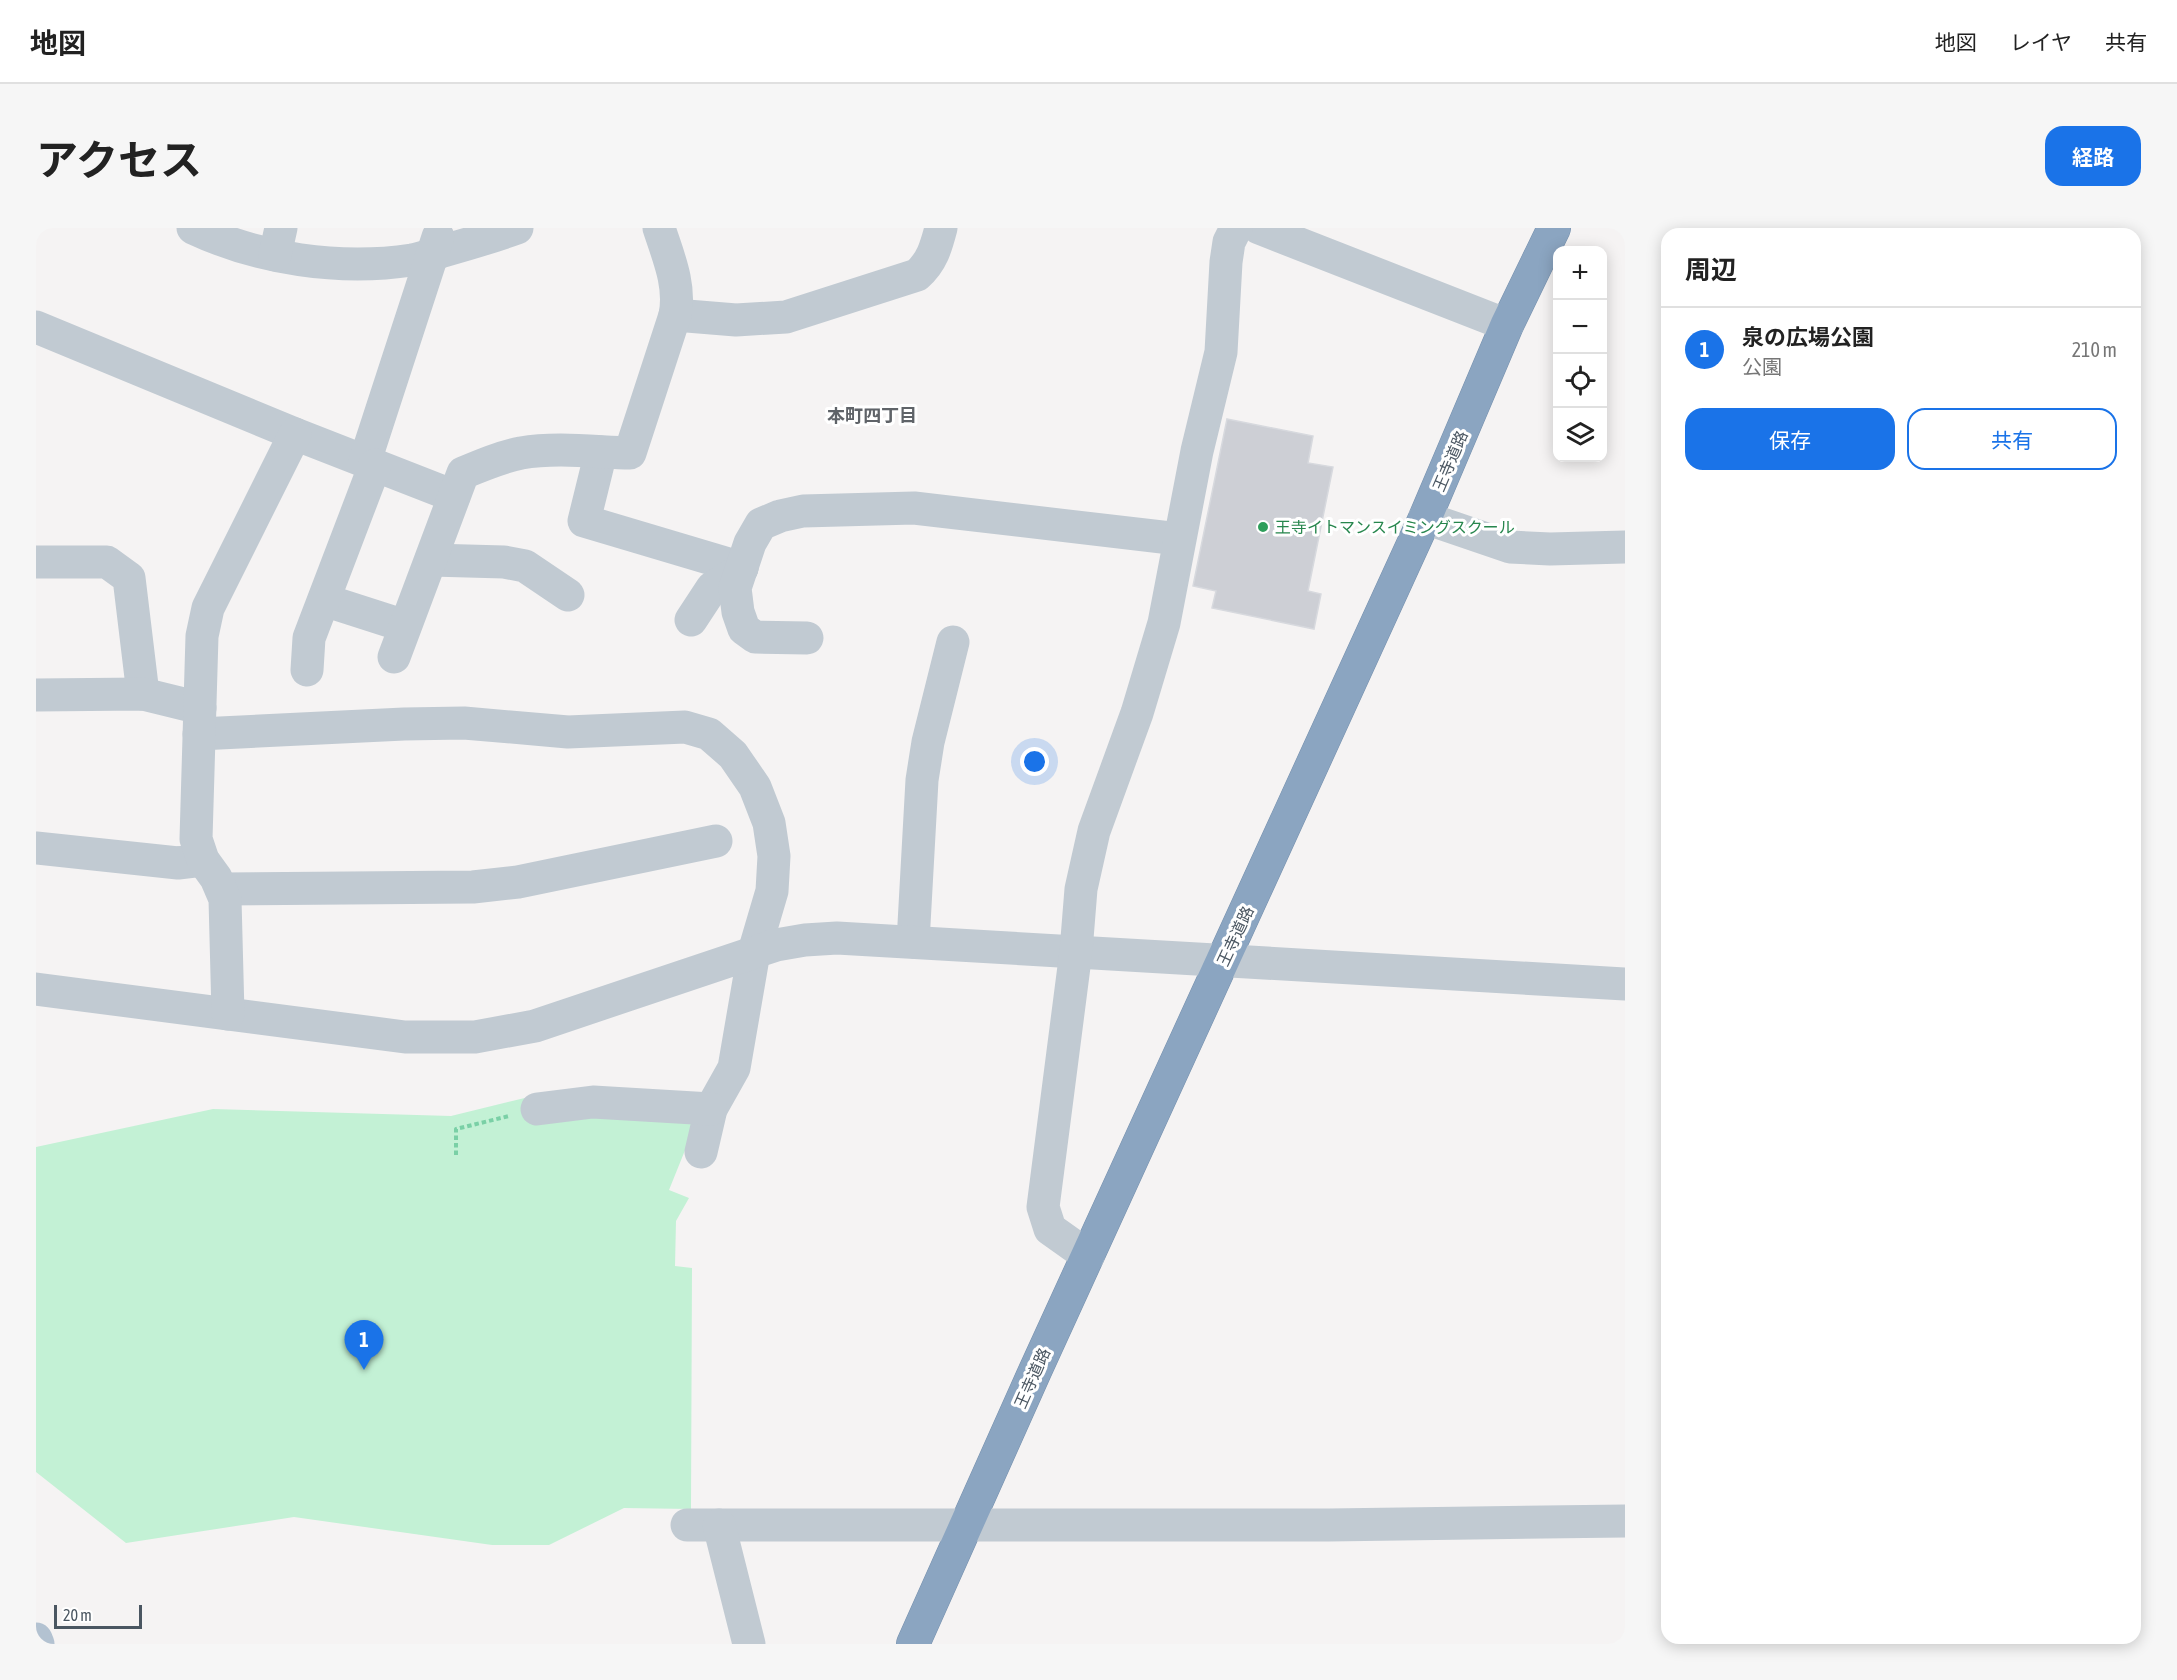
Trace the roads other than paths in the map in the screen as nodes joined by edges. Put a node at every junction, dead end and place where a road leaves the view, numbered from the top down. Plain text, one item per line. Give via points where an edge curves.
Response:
1 (193, 228) edge
2 (517, 228) edge
3 (659, 228) edge
4 (941, 228) edge
5 (1236, 228) edge
6 (1259, 228) edge
7 (1554, 228) edge
8 (436, 241) edge
9 (278, 242) edge
10 (675, 315) junction
11 (1508, 325) junction
12 (36, 327) edge
13 (295, 434) junction
14 (601, 452) junction
15 (370, 463) junction
16 (454, 496) junction
17 (1425, 518) junction
18 (1179, 539) junction
19 (1625, 547) edge
20 (430, 560) junction
21 (36, 562) edge
22 (742, 567) junction
23 (568, 595) dead end
24 (324, 600) junction
25 (691, 620) dead end
26 (405, 626) junction
27 (807, 638) dead end
28 (953, 642) dead end
29 (394, 657) dead end
30 (307, 670) dead end
31 (143, 693) junction
32 (36, 695) edge
33 (200, 721) junction
34 (716, 841) dead end
35 (36, 848) edge
36 (203, 860) junction
37 (222, 889) junction
38 (913, 942) junction
39 (1076, 951) junction
40 (754, 952) junction
41 (1224, 960) junction
42 (1625, 984) edge
43 (36, 989) edge
44 (228, 1014) junction
45 (537, 1109) road end
46 (711, 1109) junction
47 (701, 1152) dead end
48 (1088, 1256) junction
49 (1625, 1521) edge
50 (968, 1524) junction
51 (687, 1525) dead end
52 (719, 1525) junction
53 (36, 1640) edge
54 (38, 1644) edge
55 (749, 1644) edge
56 (913, 1644) edge

1 - 9 street via 249,250
2 - 8 street
3 - 10 street via 676,285
4 - 10 street via 927,267 906,279 786,317 736,320
5 - 18 street via 1226,262 1221,352
6 - 11 street
7 - 11 highway, 王寺道路
8 - 9 street via 414,260 378,263 344,263
8 - 15 street
10 - 14 street via 630,453
11 - 17 highway, 王寺道路
12 - 13 street
13 - 15 street
13 - 33 street via 208,608 202,636
14 - 16 street via 520,453 486,462 463,473
14 - 22 street via 584,521
15 - 16 street
15 - 24 street
16 - 20 street
17 - 19 street via 1510,546
17 - 41 highway, 王寺道路
18 - 22 street via 915,508 803,511 761,524
18 - 39 street via 1164,623 1137,713 1094,831 1081,889
20 - 23 street via 525,566
20 - 26 street
21 - 31 street via 107,562 129,578
22 - 25 street via 712,588
22 - 27 street via 735,588 744,629 755,637
24 - 26 street
24 - 30 street via 309,638
26 - 29 street
28 - 38 street via 922,780
31 - 32 street
31 - 33 street
33 - 36 street via 196,839
33 - 40 street via 464,723 568,732 685,727 709,734 733,755 755,787 769,824 774,856 772,891
34 - 37 street via 518,882 472,887
35 - 36 street via 178,863
36 - 37 street
37 - 44 street
38 - 39 street
38 - 40 street via 816,939
39 - 41 street
39 - 48 street via 1043,1207 1050,1229
40 - 44 street via 535,1026 475,1037 405,1037
40 - 46 street via 734,1068
41 - 42 street
41 - 48 highway, 王寺道路
43 - 44 street
45 - 46 street via 592,1102
46 - 47 street
48 - 50 highway, 王寺道路
49 - 50 street
50 - 52 street
50 - 56 highway, 王寺道路
51 - 52 street
52 - 55 street
53 - 54 main road

